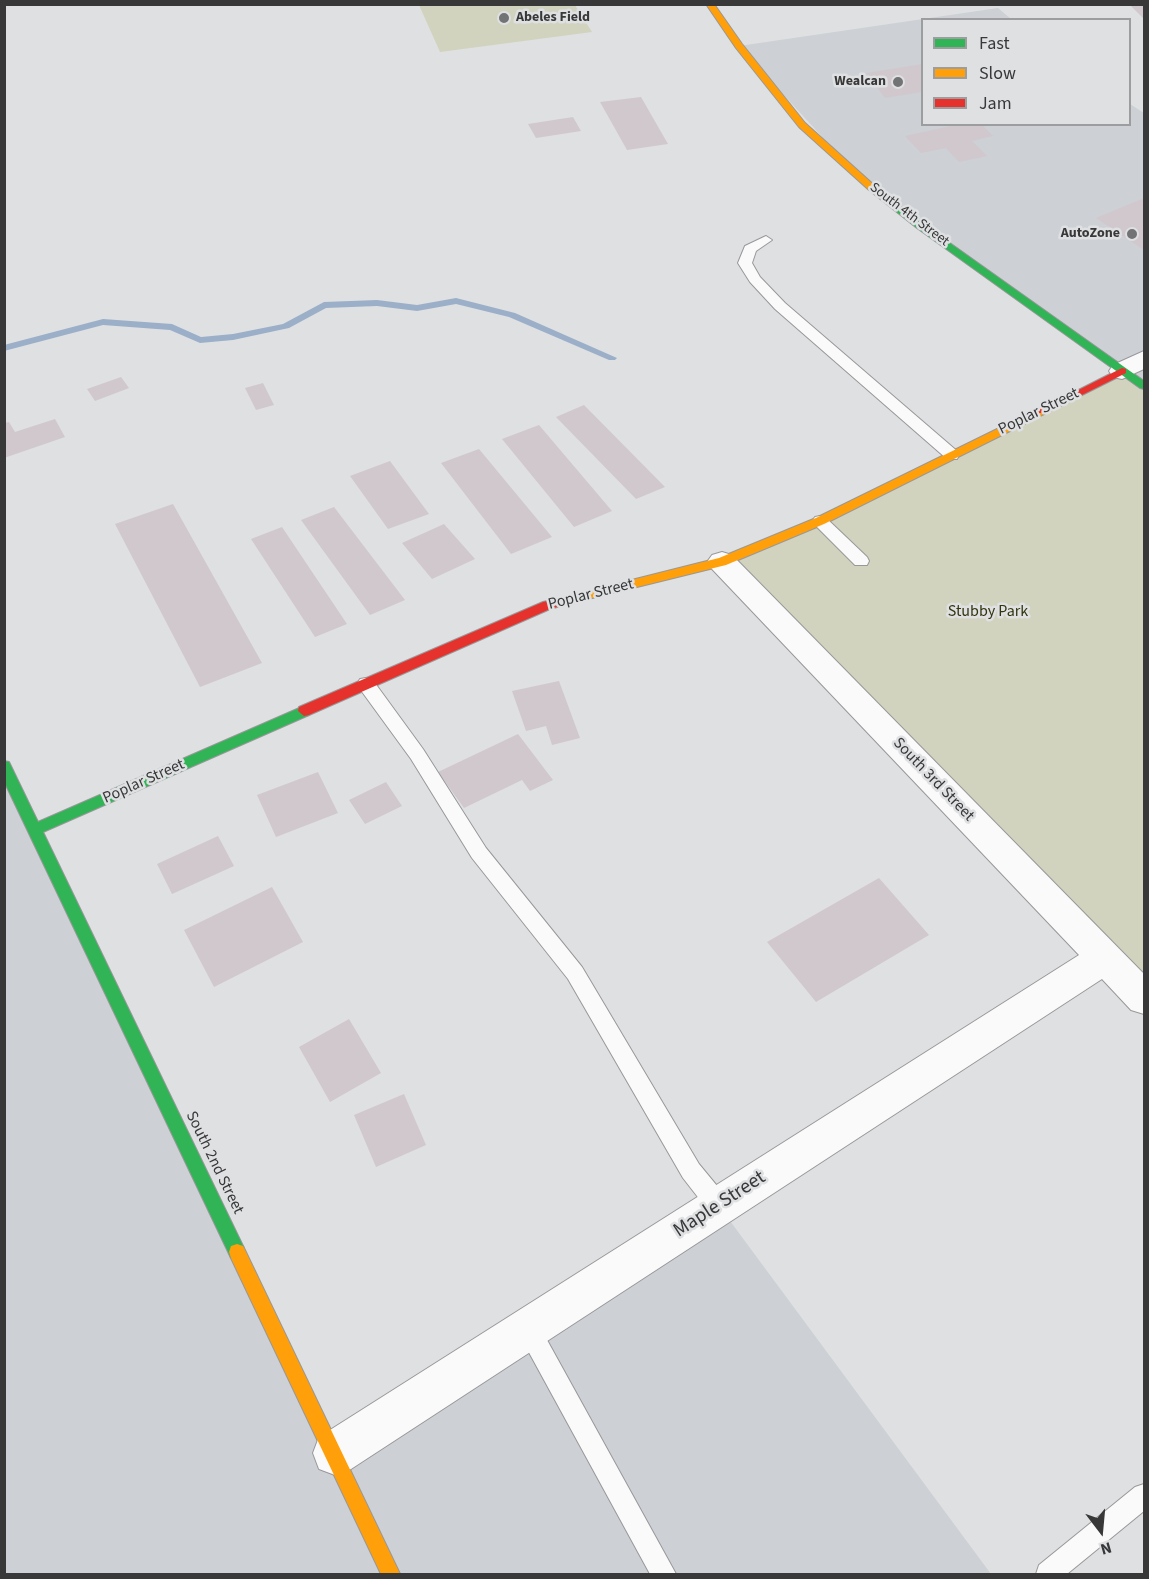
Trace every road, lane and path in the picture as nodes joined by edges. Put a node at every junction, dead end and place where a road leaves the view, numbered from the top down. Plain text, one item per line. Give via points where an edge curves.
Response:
1 (710, 4) edge
2 (766, 240) dead end
3 (1133, 365) edge
4 (1144, 386) edge
5 (952, 455) junction
6 (820, 521) junction
7 (861, 561) dead end
8 (722, 562) junction
9 (366, 684) junction
10 (4, 766) edge
11 (36, 829) junction
12 (1105, 957) junction
13 (1144, 998) edge
14 (718, 1206) junction
15 (528, 1329) junction
16 (335, 1453) junction
17 (1144, 1496) edge
18 (392, 1575) edge
19 (664, 1575) edge
20 (1048, 1575) edge

1 - 3 main road, South 4th Street via 802,126 858,176 920,226
2 - 5 lane via 750,249 745,264 755,279 780,306
3 - 4 main road, South 4th Street
3 - 5 main road, Poplar Street
5 - 6 main road, Poplar Street
6 - 7 lane
6 - 8 main road, Poplar Street
8 - 9 main road, Poplar Street via 547,605
8 - 12 street, South 3rd Street
9 - 11 main road, Poplar Street
9 - 14 lane via 417,754 479,853 575,973 691,1171
10 - 11 main road, South 2nd Street
11 - 16 main road, South 2nd Street
12 - 13 street, South 3rd Street
12 - 14 street, Maple Street
14 - 15 street, Maple Street
15 - 16 street, Maple Street
15 - 19 lane
16 - 18 main road, South 2nd Street
17 - 20 lane

